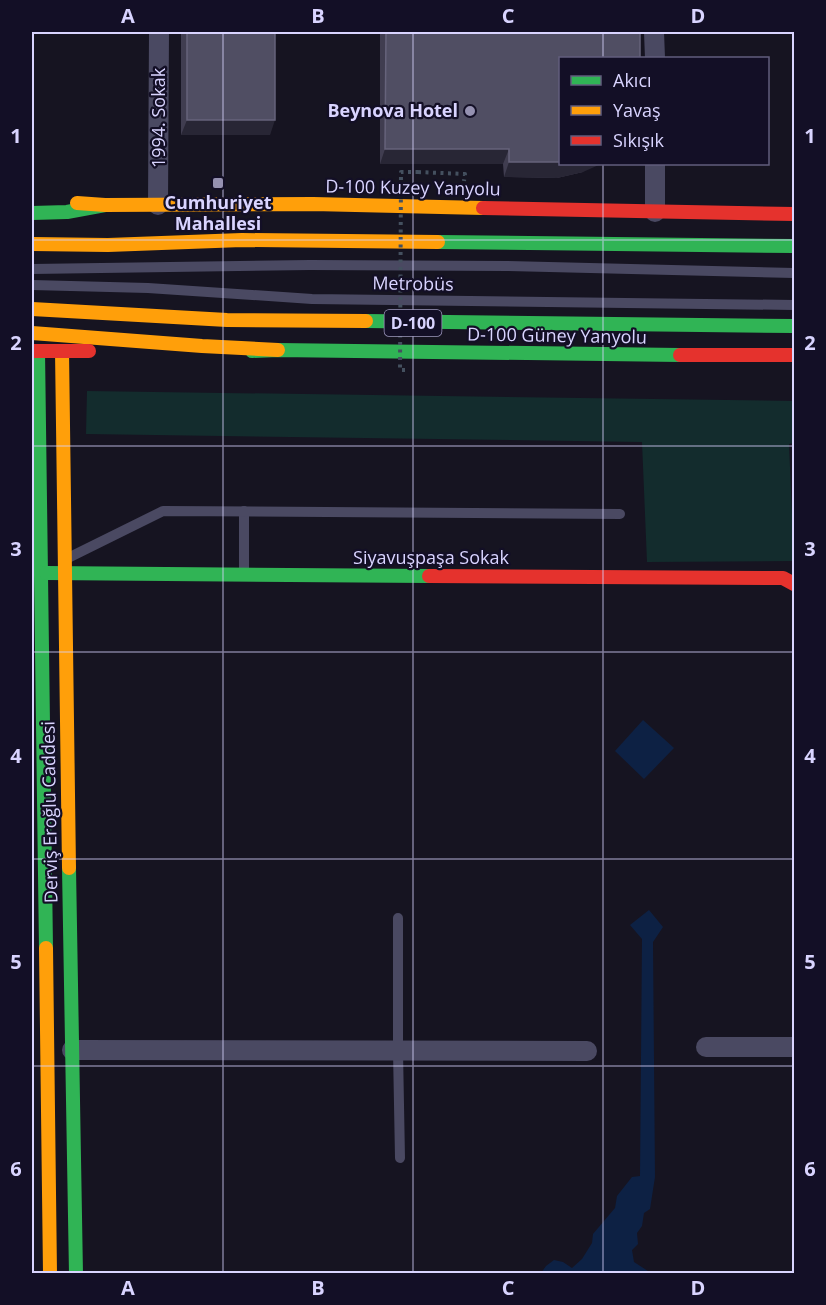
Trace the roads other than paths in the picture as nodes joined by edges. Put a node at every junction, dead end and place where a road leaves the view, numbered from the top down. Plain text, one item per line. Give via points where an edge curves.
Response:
1 (159, 32) edge
2 (654, 32) edge
3 (654, 57) edge
4 (655, 165) edge
5 (32, 199) edge
6 (105, 205) junction
7 (158, 205) junction
8 (655, 212) junction
9 (32, 213) edge
10 (795, 214) edge
11 (32, 244) edge
12 (795, 246) edge
13 (32, 269) edge
14 (795, 273) edge
15 (32, 285) edge
16 (795, 306) edge
17 (32, 309) edge
18 (795, 326) edge
19 (32, 333) edge
20 (278, 350) junction
21 (35, 351) edge
22 (62, 351) junction
23 (795, 355) edge
24 (244, 511) junction
25 (620, 514) dead end
26 (66, 566) junction
27 (41, 573) junction
28 (244, 575) junction
29 (795, 584) edge
30 (65, 646) junction
31 (36, 647) edge
32 (398, 918) dead end
33 (706, 1047) dead end
34 (795, 1047) edge
35 (39, 1049) edge
36 (72, 1050) junction
37 (398, 1051) junction
38 (587, 1051) dead end
39 (400, 1158) dead end
40 (50, 1274) edge
41 (76, 1274) edge

1 - 7 street, 1994. Sokak
2 - 3 street
4 - 8 street
5 - 6 main road, D-100 Kuzey Yanyolu
6 - 7 main road, D-100 Kuzey Yanyolu
6 - 9 main road
7 - 8 main road, D-100 Kuzey Yanyolu via 313,204
8 - 10 main road, D-100 Kuzey Yanyolu
11 - 12 main road via 254,240
13 - 14 lane, Metrobüs via 322,265
15 - 16 lane, Metrobüs via 312,299
17 - 18 main road, D-100 via 238,320
19 - 20 main road
20 - 22 main road, D-100 Güney Yanyolu
20 - 23 main road, D-100 Güney Yanyolu
21 - 22 main road, D-100 Güney Yanyolu
21 - 27 main road, Derviş Eroğlu Caddesi
22 - 26 main road, Derviş Eroğlu Caddesi
24 - 25 lane
24 - 26 lane via 163,511
24 - 28 lane
26 - 27 main road, Siyavuşpaşa Sokak
26 - 28 main road, Siyavuşpaşa Sokak
26 - 30 main road, Derviş Eroğlu Caddesi
27 - 31 main road, Derviş Eroğlu Caddesi
28 - 29 main road, Siyavuşpaşa Sokak via 783,578
30 - 31 main road
30 - 36 main road, Derviş Eroğlu Caddesi
31 - 35 main road, Derviş Eroğlu Caddesi
32 - 37 lane
33 - 34 street
35 - 36 main road
35 - 40 main road, Derviş Eroğlu Caddesi
36 - 37 street
36 - 41 main road, Derviş Eroğlu Caddesi
37 - 38 street
37 - 39 lane

